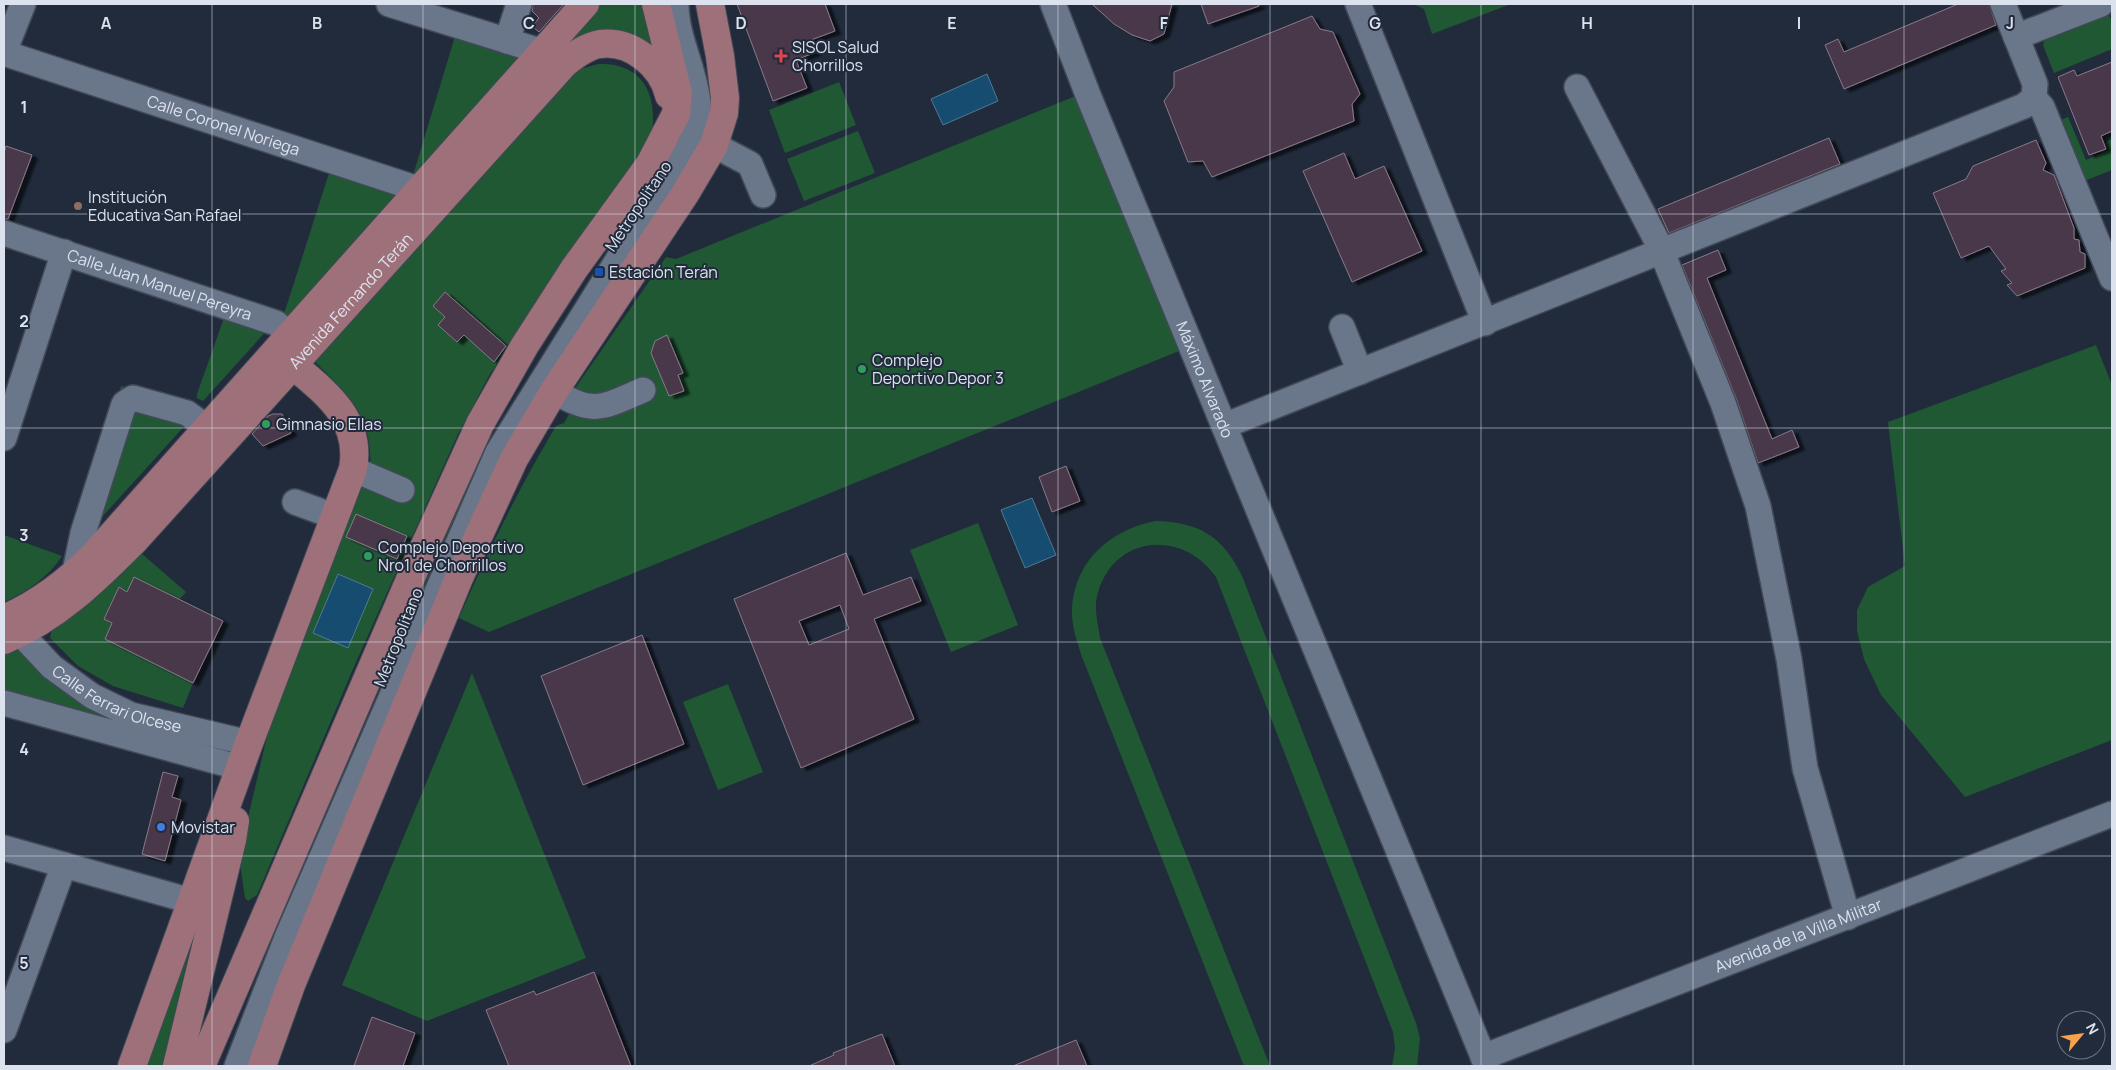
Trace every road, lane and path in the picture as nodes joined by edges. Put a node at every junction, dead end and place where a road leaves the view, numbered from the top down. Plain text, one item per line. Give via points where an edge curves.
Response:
1 (23, 4) edge
2 (389, 4) edge
3 (519, 4) edge
4 (585, 4) edge
5 (656, 4) edge
6 (676, 4) edge
7 (692, 4) edge
8 (710, 4) edge
9 (1053, 4) edge
10 (1358, 4) edge
11 (2003, 4) edge
12 (2101, 4) edge
13 (2016, 37) junction
14 (507, 41) junction
15 (4, 53) edge
16 (720, 56) junction
17 (551, 60) junction
18 (1577, 88) dead end
19 (2034, 98) junction
20 (692, 135) junction
21 (429, 195) junction
22 (763, 195) dead end
23 (4, 233) edge
24 (64, 252) junction
25 (1662, 252) junction
26 (2112, 278) edge
27 (1485, 323) junction
28 (1342, 327) dead end
29 (293, 350) junction
30 (1360, 372) junction
31 (643, 390) dead end
32 (554, 391) junction
33 (1224, 426) junction
34 (208, 429) junction
35 (4, 438) edge
36 (353, 469) junction
37 (402, 490) dead end
38 (295, 502) dead end
39 (336, 517) junction
40 (74, 576) junction
41 (9, 627) edge
42 (4, 703) edge
43 (245, 755) junction
44 (2112, 814) edge
45 (4, 848) edge
46 (64, 865) junction
47 (191, 901) junction
48 (1848, 917) junction
49 (4, 1030) edge
50 (1485, 1061) edge
51 (132, 1066) edge
52 (177, 1066) edge
53 (201, 1066) edge
54 (212, 1066) edge
55 (237, 1066) edge
56 (262, 1066) edge

1 - 15 street
2 - 14 street
3 - 14 street
4 - 17 main road, Avenida Fernando Terán
5 - 20 main road via 678,93 676,114
6 - 20 street, Metropolitano via 678,30 698,105
7 - 16 main road
8 - 16 main road
9 - 33 street, Máximo Alvarado
10 - 27 street
11 - 13 street
12 - 13 street
13 - 19 street via 2035,84
14 - 17 street
15 - 21 street, Calle Coronel Noriega
16 - 20 main road via 724,113
17 - 20 main road, Avenida Fernando Terán via 599,44 618,45 637,52 653,64 664,80 671,101
17 - 21 main road, Avenida Fernando Terán
18 - 25 street
19 - 25 street via 2024,106
19 - 26 street via 2042,107
20 - 22 street via 750,164
20 - 32 main road via 685,194
20 - 53 main road via 650,164 574,269 480,424 420,554
20 - 54 street, Metropolitano via 675,152 552,333 478,456 433,550 379,684
20 - 55 street, Metropolitano via 680,163 498,452 288,935
21 - 29 main road, Avenida Fernando Terán
23 - 24 street, Calle Juan Manuel Pereyra
24 - 29 street, Calle Juan Manuel Pereyra via 276,323
24 - 35 street
25 - 27 street
25 - 48 street via 1723,403 1758,506 1789,659 1805,768
27 - 30 street
28 - 30 street
29 - 34 main road, Avenida Fernando Terán
29 - 36 main road via 341,408 353,432
29 - 41 main road, Avenida Fernando Terán via 135,540 88,587 56,612
30 - 33 street
31 - 32 street via 600,408 574,404
32 - 56 main road via 514,459 459,578 295,976
33 - 50 street, Máximo Alvarado
34 - 40 main road, Avenida Fernando Terán
34 - 40 street via 187,413 133,398 127,400 83,533
36 - 37 street
36 - 39 main road
38 - 39 street
39 - 43 main road
40 - 41 main road, Avenida Fernando Terán
41 - 43 street, Calle Ferrari Olcese via 52,667 99,700
42 - 43 street, Calle Ferrari Olcese
43 - 47 main road
43 - 52 main road via 232,840
44 - 48 street, Avenida de la Villa Militar
45 - 46 street
46 - 47 street
46 - 49 street
47 - 51 main road
48 - 50 street, Avenida de la Villa Militar

